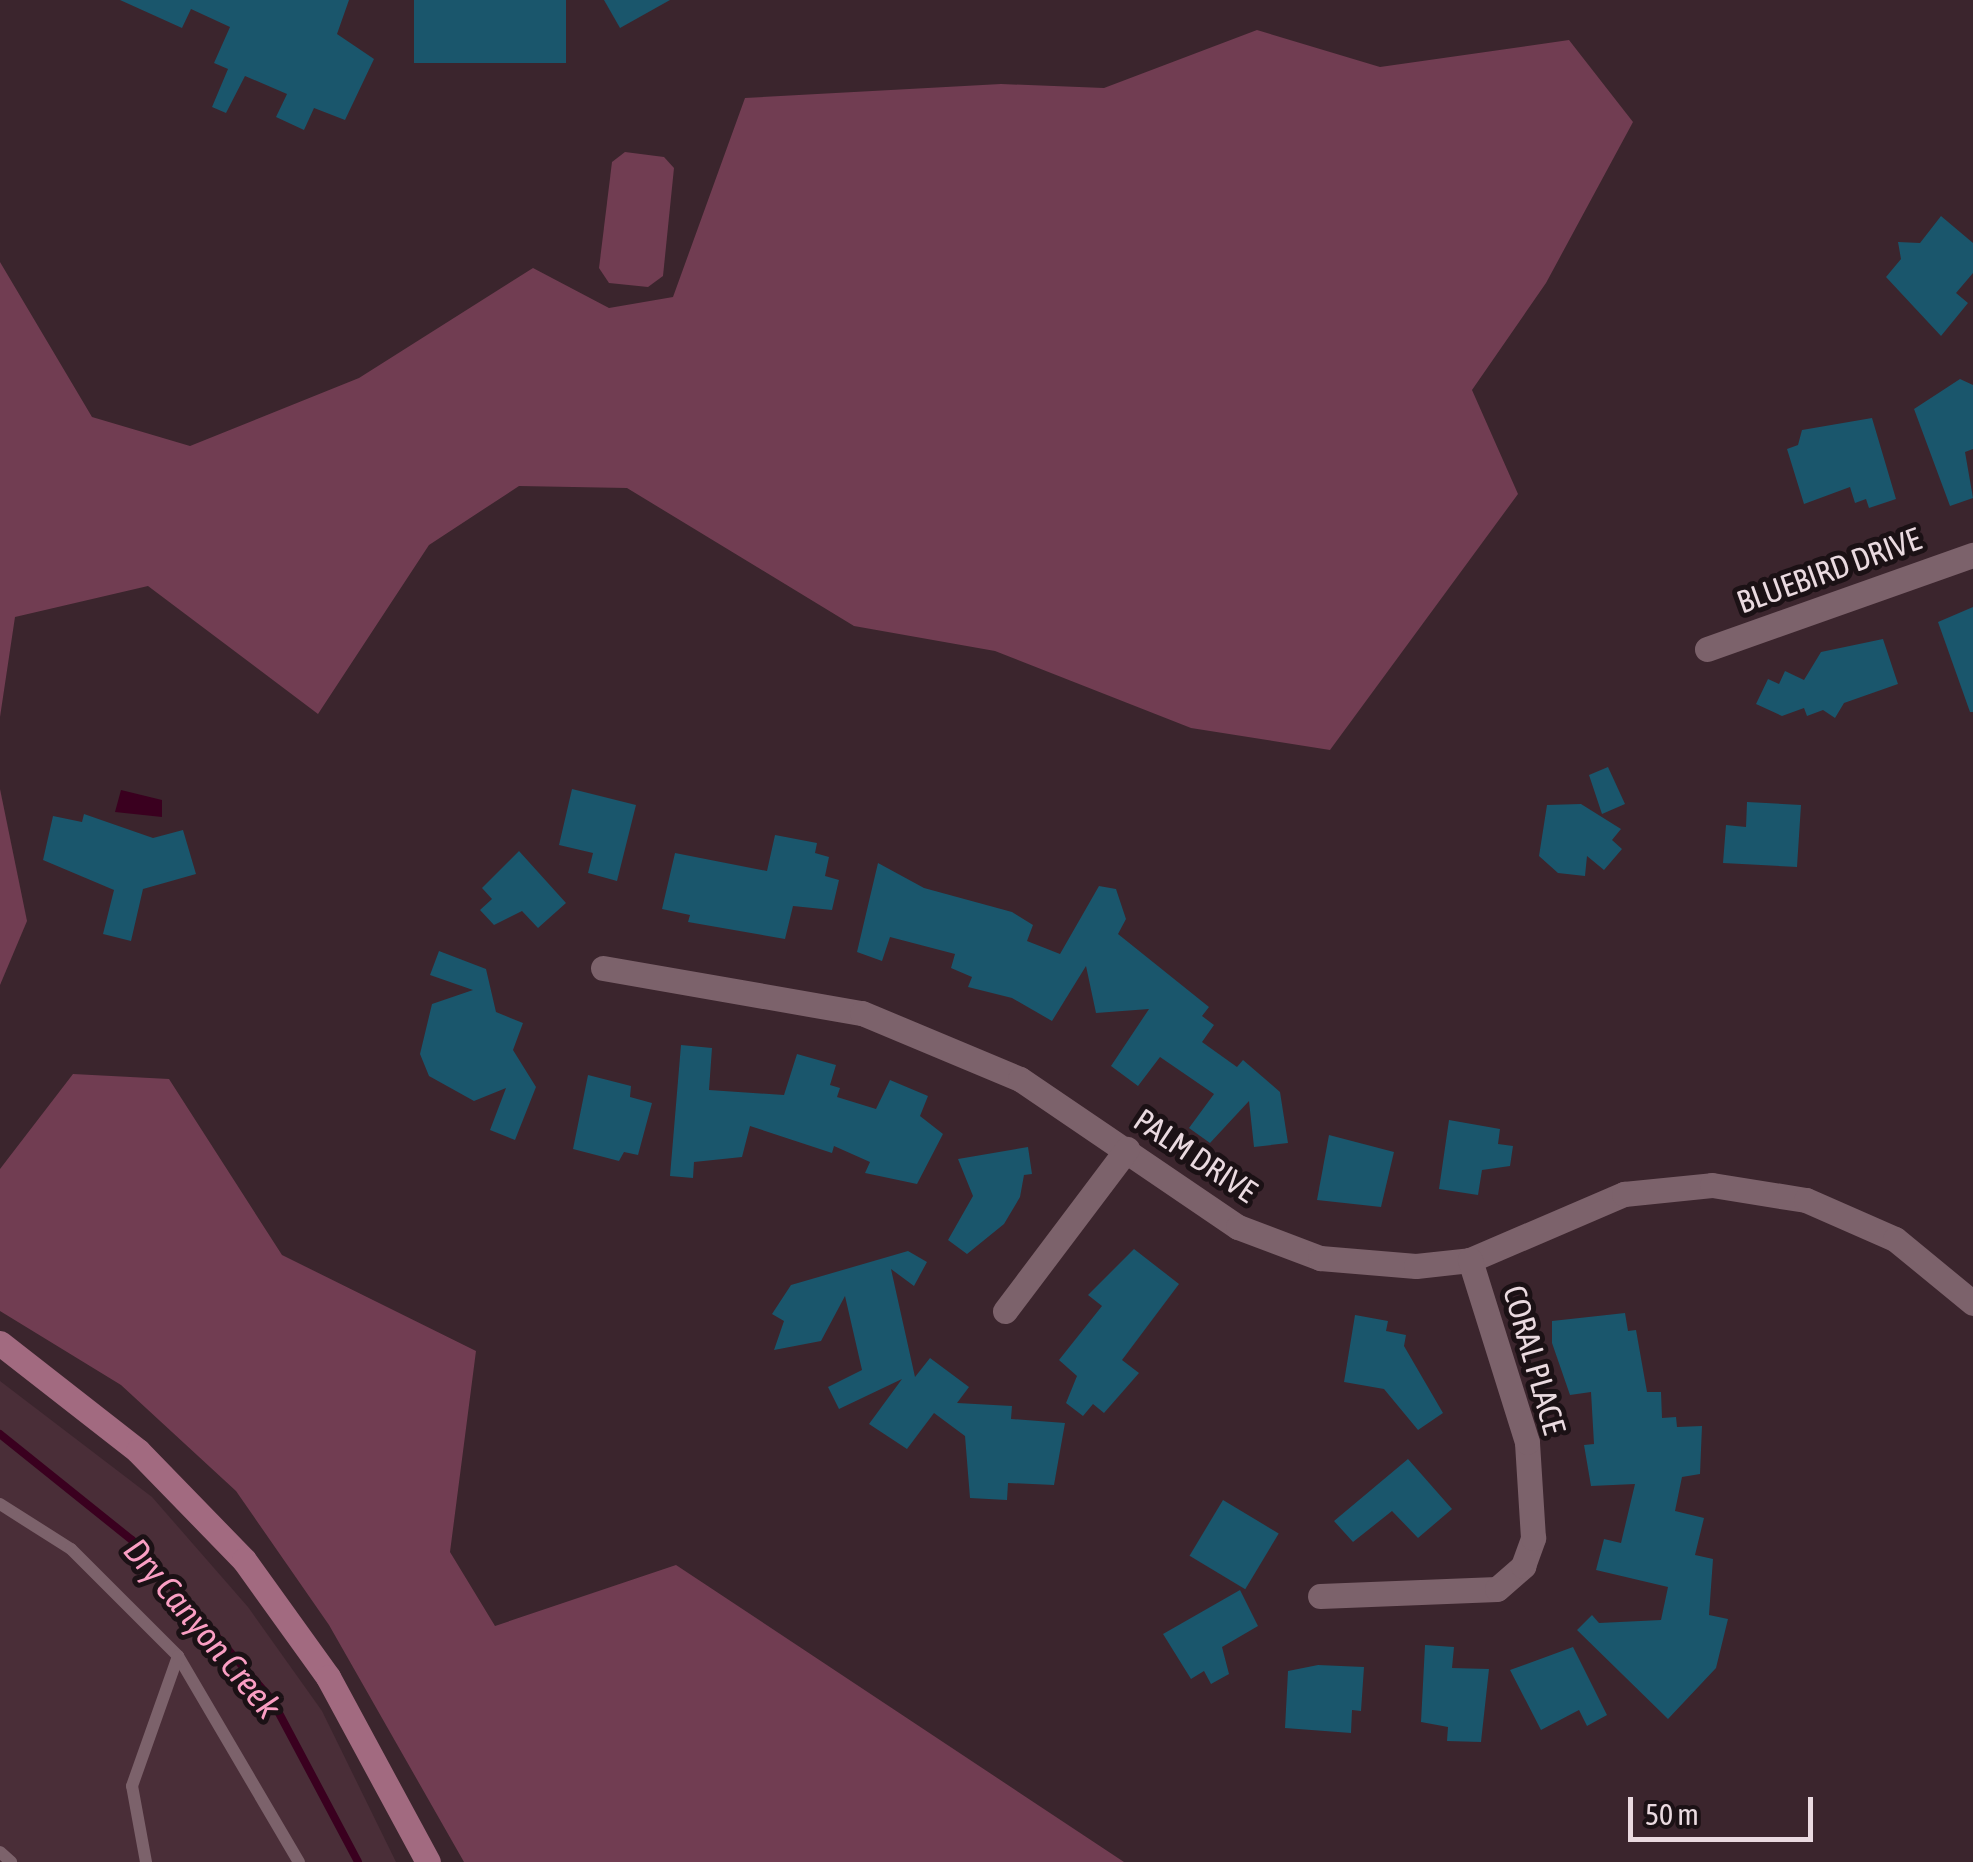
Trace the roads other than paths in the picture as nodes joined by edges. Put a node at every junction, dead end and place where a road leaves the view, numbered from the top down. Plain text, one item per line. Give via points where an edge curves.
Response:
1 (1973, 555) edge
2 (1707, 649) dead end
3 (603, 968) dead end
4 (1128, 1150) junction
5 (1470, 1260) junction
6 (1973, 1304) edge
7 (1005, 1311) dead end
8 (0, 1343) edge
9 (0, 1504) edge
10 (1320, 1596) dead end
11 (178, 1656) junction
12 (0, 1852) edge
13 (12, 1862) edge
14 (146, 1862) edge
15 (299, 1862) edge
16 (428, 1862) edge

1 - 2 street, BLUEBIRD DRIVE
3 - 4 street, PALM DRIVE via 862,1013 1020,1078
4 - 5 street, PALM DRIVE via 1238,1227 1320,1258 1416,1266
4 - 7 street
5 - 6 street, PALM DRIVE via 1624,1194 1712,1185 1806,1200 1895,1239
5 - 10 street, CORAL PLACE via 1527,1442 1533,1538 1523,1566 1497,1589
8 - 16 main road via 138,1450 244,1560 328,1677
9 - 11 lane via 71,1549
11 - 14 lane via 132,1786
11 - 15 lane
12 - 13 lane

